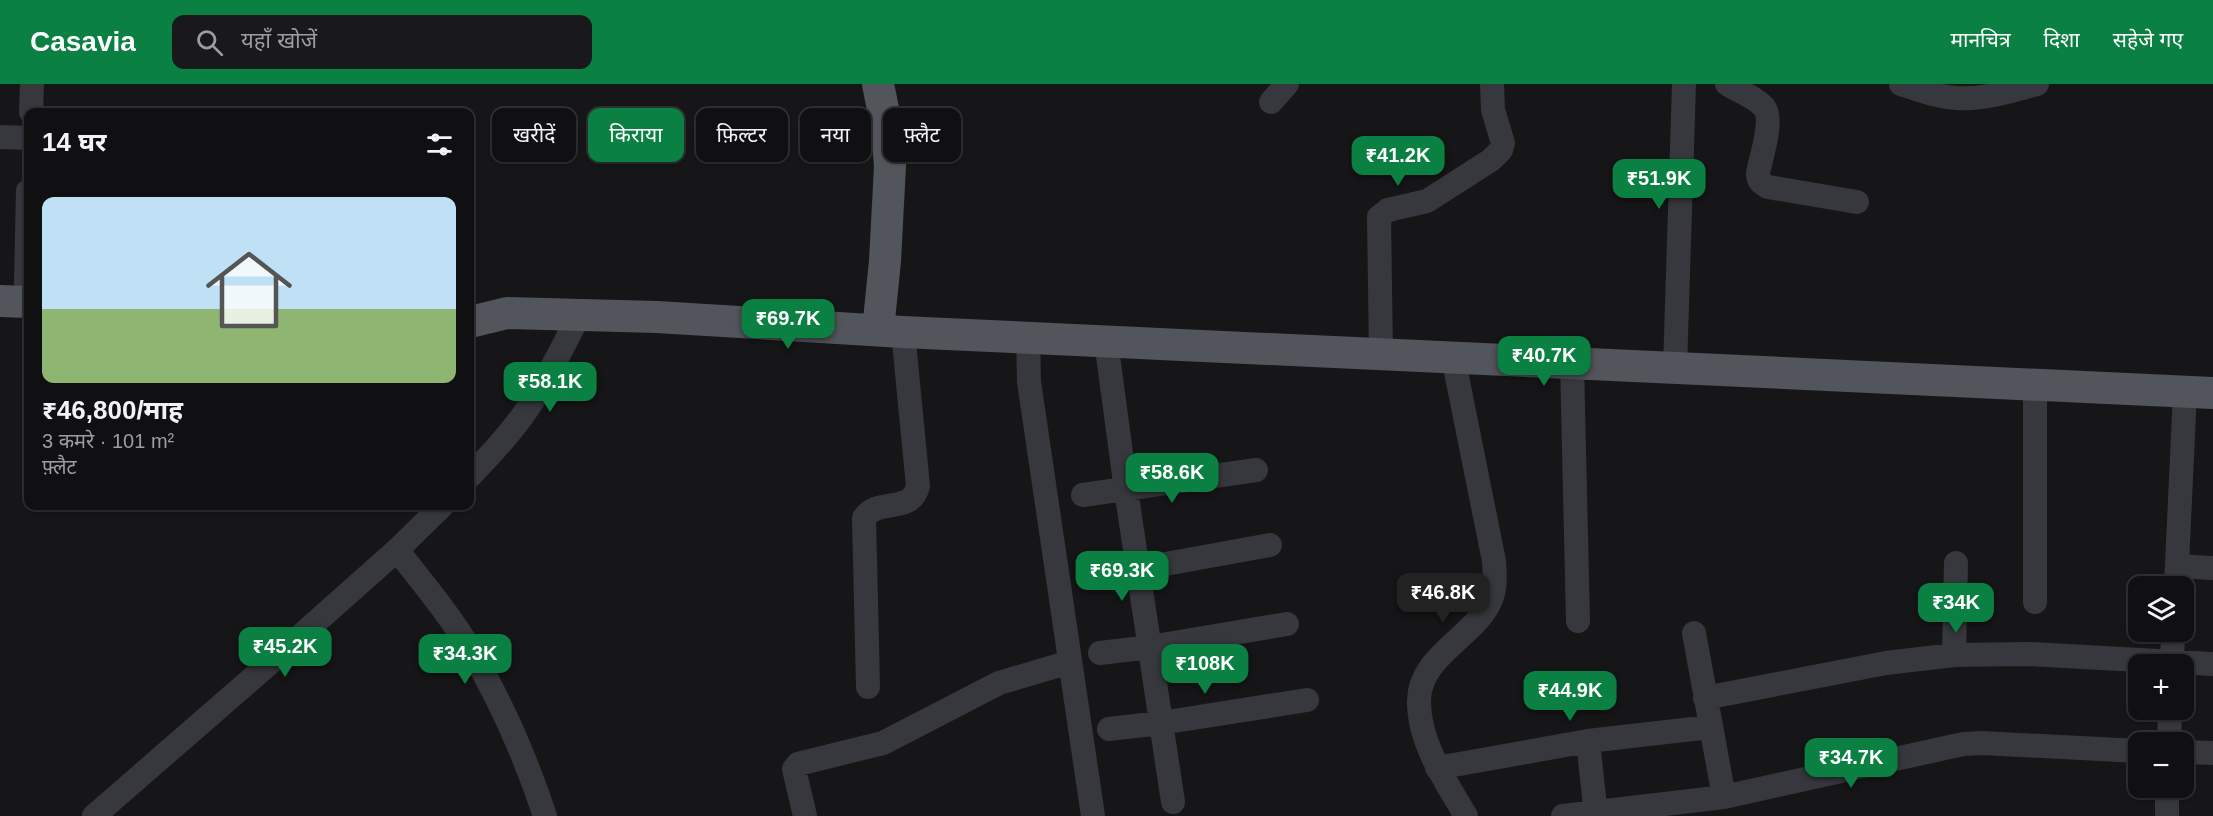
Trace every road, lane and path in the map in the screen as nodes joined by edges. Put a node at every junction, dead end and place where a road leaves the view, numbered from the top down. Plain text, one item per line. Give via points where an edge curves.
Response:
1 (32, 84) edge
2 (878, 84) edge
3 (1287, 84) edge
4 (1492, 84) edge
5 (1684, 84) edge
6 (1727, 84) edge
7 (1901, 84) edge
8 (2037, 84) edge
9 (1271, 102) dead end
10 (31, 108) edge
11 (0, 137) edge
12 (24, 138) edge
13 (1857, 202) dead end
14 (24, 246) edge
15 (21, 288) edge
16 (0, 300) edge
17 (474, 302) edge
18 (507, 313) junction
19 (579, 315) junction
20 (474, 321) edge
21 (890, 331) junction
22 (1380, 338) junction
23 (1028, 347) junction
24 (1675, 353) junction
25 (1108, 354) junction
26 (1572, 363) junction
27 (1458, 381) junction
28 (2035, 385) junction
29 (2199, 393) edge
30 (1256, 470) dead end
31 (474, 472) edge
32 (1126, 490) junction
33 (1083, 495) dead end
34 (438, 510) edge
35 (1270, 545) dead end
36 (397, 550) junction
37 (1956, 563) dead end
38 (2213, 568) edge
39 (1138, 569) junction
40 (1094, 573) dead end
41 (2176, 576) edge
42 (2035, 602) dead end
43 (1578, 621) dead end
44 (1287, 624) dead end
45 (1694, 633) dead end
46 (1150, 647) junction
47 (1100, 653) dead end
48 (1954, 655) junction
49 (2128, 660) edge
50 (1070, 662) junction
51 (2194, 664) edge
52 (2213, 664) edge
53 (868, 687) dead end
54 (1705, 698) junction
55 (1307, 700) dead end
56 (1161, 723) junction
57 (1710, 728) junction
58 (1109, 729) dead end
59 (1588, 741) junction
60 (2128, 750) edge
61 (2194, 752) edge
62 (2213, 753) edge
63 (1437, 768) junction
64 (1724, 797) junction
65 (2168, 798) edge
66 (1173, 802) dead end
67 (1595, 814) edge
68 (94, 816) edge
69 (545, 816) edge
70 (805, 816) edge
71 (1093, 816) edge
72 (1466, 816) edge
73 (1563, 816) edge
74 (2167, 816) edge

1 - 10 street
2 - 21 main road via 890,166 885,261
3 - 9 street
4 - 22 street via 1501,150 1427,201 1389,210 1379,217
5 - 24 street
6 - 13 street via 1759,102 1768,115 1758,173 1761,183
7 - 8 street via 1959,99
11 - 12 street
14 - 15 street
15 - 16 main road
17 - 18 main road
18 - 19 main road
18 - 20 main road
19 - 21 main road
19 - 31 street via 529,407
21 - 23 main road
21 - 53 street via 918,486 910,500 873,509 864,518
22 - 25 main road
22 - 27 main road
23 - 25 main road
23 - 50 street via 1029,382
24 - 26 main road
24 - 28 main road
25 - 32 street
26 - 27 main road
26 - 43 street
27 - 63 street via 1495,577 1489,603 1431,667 1420,686 1422,726
28 - 29 main road
28 - 42 street
29 - 41 street
30 - 32 street
32 - 33 street
32 - 39 street
34 - 36 street
35 - 39 street
36 - 68 street
36 - 69 street via 470,650 497,700
37 - 48 street
38 - 41 street
39 - 40 street
39 - 46 street
44 - 46 street
45 - 54 street
46 - 47 street
46 - 56 street
48 - 49 street via 2031,654
48 - 54 street via 1886,663
50 - 70 street via 999,683 883,743 798,764 794,769
50 - 71 street
51 - 52 street
54 - 57 street
55 - 56 street
56 - 58 street
56 - 66 street
57 - 59 street
57 - 64 street
59 - 63 street
59 - 67 street
60 - 64 street via 1963,744
61 - 62 street
63 - 72 street
64 - 67 street
65 - 74 street
67 - 73 street

